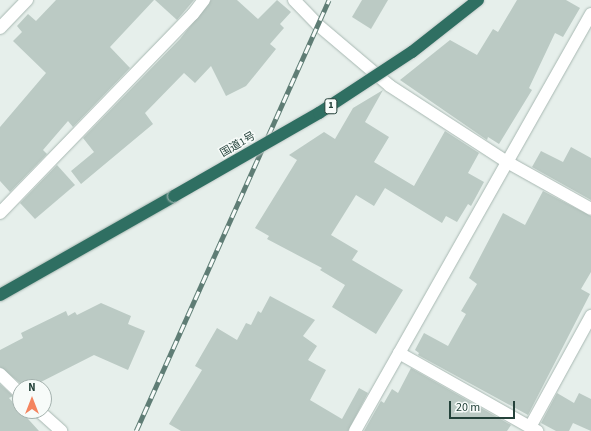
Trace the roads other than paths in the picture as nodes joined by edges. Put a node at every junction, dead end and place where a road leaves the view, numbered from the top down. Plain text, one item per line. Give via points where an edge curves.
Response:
1 (27, 0) edge
2 (204, 0) edge
3 (294, 0) edge
4 (478, 0) edge
5 (591, 14) edge
6 (0, 28) edge
7 (507, 162) junction
8 (591, 209) edge
9 (0, 212) edge
10 (0, 295) edge
11 (591, 316) edge
12 (399, 353) junction
13 (0, 374) edge
14 (12, 385) edge
15 (48, 419) edge
16 (534, 429) edge
17 (61, 431) edge
18 (355, 431) edge

1 - 6 street
2 - 9 street
3 - 7 street via 318,25 390,86
4 - 10 highway, 国道1号 / 1, bridge via 412,52 320,114
5 - 7 street
7 - 8 street
7 - 12 street
11 - 16 street
12 - 16 street
12 - 18 street
13 - 14 street
15 - 17 street

